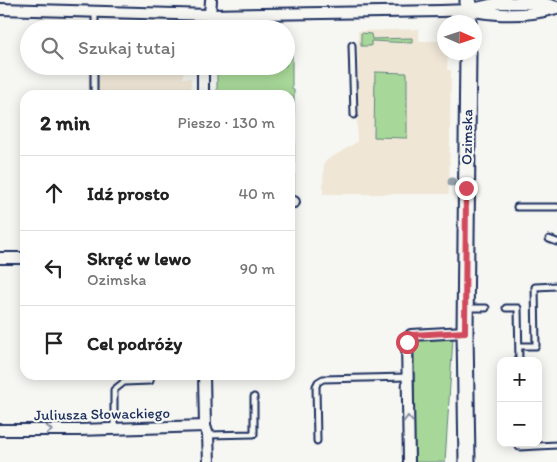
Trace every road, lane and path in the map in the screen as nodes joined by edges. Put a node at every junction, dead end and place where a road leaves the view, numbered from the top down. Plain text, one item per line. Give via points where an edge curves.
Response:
1 (210, 0) edge
2 (557, 8) edge
3 (0, 9) edge
4 (468, 11) edge
5 (95, 13) junction
6 (210, 15) junction
7 (95, 20) edge
8 (208, 20) edge
9 (352, 44) dead end
10 (468, 60) edge
11 (94, 75) edge
12 (203, 75) edge
13 (94, 90) edge
14 (203, 90) edge
15 (354, 115) dead end
16 (517, 207) dead end
17 (557, 207) edge
18 (548, 239) dead end
19 (557, 242) edge
20 (0, 258) edge
21 (20, 258) edge
22 (557, 286) edge
23 (465, 308) junction
24 (486, 308) dead end
25 (506, 308) dead end
26 (465, 332) junction
27 (519, 346) junction
28 (518, 357) edge
29 (408, 377) junction
30 (150, 380) edge
31 (204, 380) edge
32 (124, 382) joint
33 (254, 397) dead end
34 (114, 429) junction
35 (0, 430) edge
36 (207, 430) junction
37 (317, 441) dead end
38 (557, 445) edge
39 (542, 446) edge
40 (209, 462) edge
41 (409, 462) edge
42 (467, 462) edge

1 - 6 street
2 - 4 street via 543,3 499,3
3 - 5 street
4 - 6 street
5 - 6 street
5 - 7 lane
6 - 8 street
9 - 15 lane
10 - 23 main road, Ozimska
11 - 13 lane
12 - 14 street
16 - 17 lane
18 - 19 lane
20 - 21 street
22 - 27 lane via 536,287 536,346
23 - 24 lane
23 - 26 main road, Ozimska
25 - 27 lane via 518,308
26 - 29 street via 411,335 407,342
26 - 42 main road, Ozimska
27 - 28 lane
29 - 37 lane via 323,379 318,382
41 -> 29 street
30 - 32 lane
31 - 36 street
32 - 34 lane via 114,390
33 - 36 lane via 254,434
35 -> 34 street, Juliusza Słowackiego
34 - 36 street, Juliusza Słowackiego
36 - 40 street
38 - 39 lane

